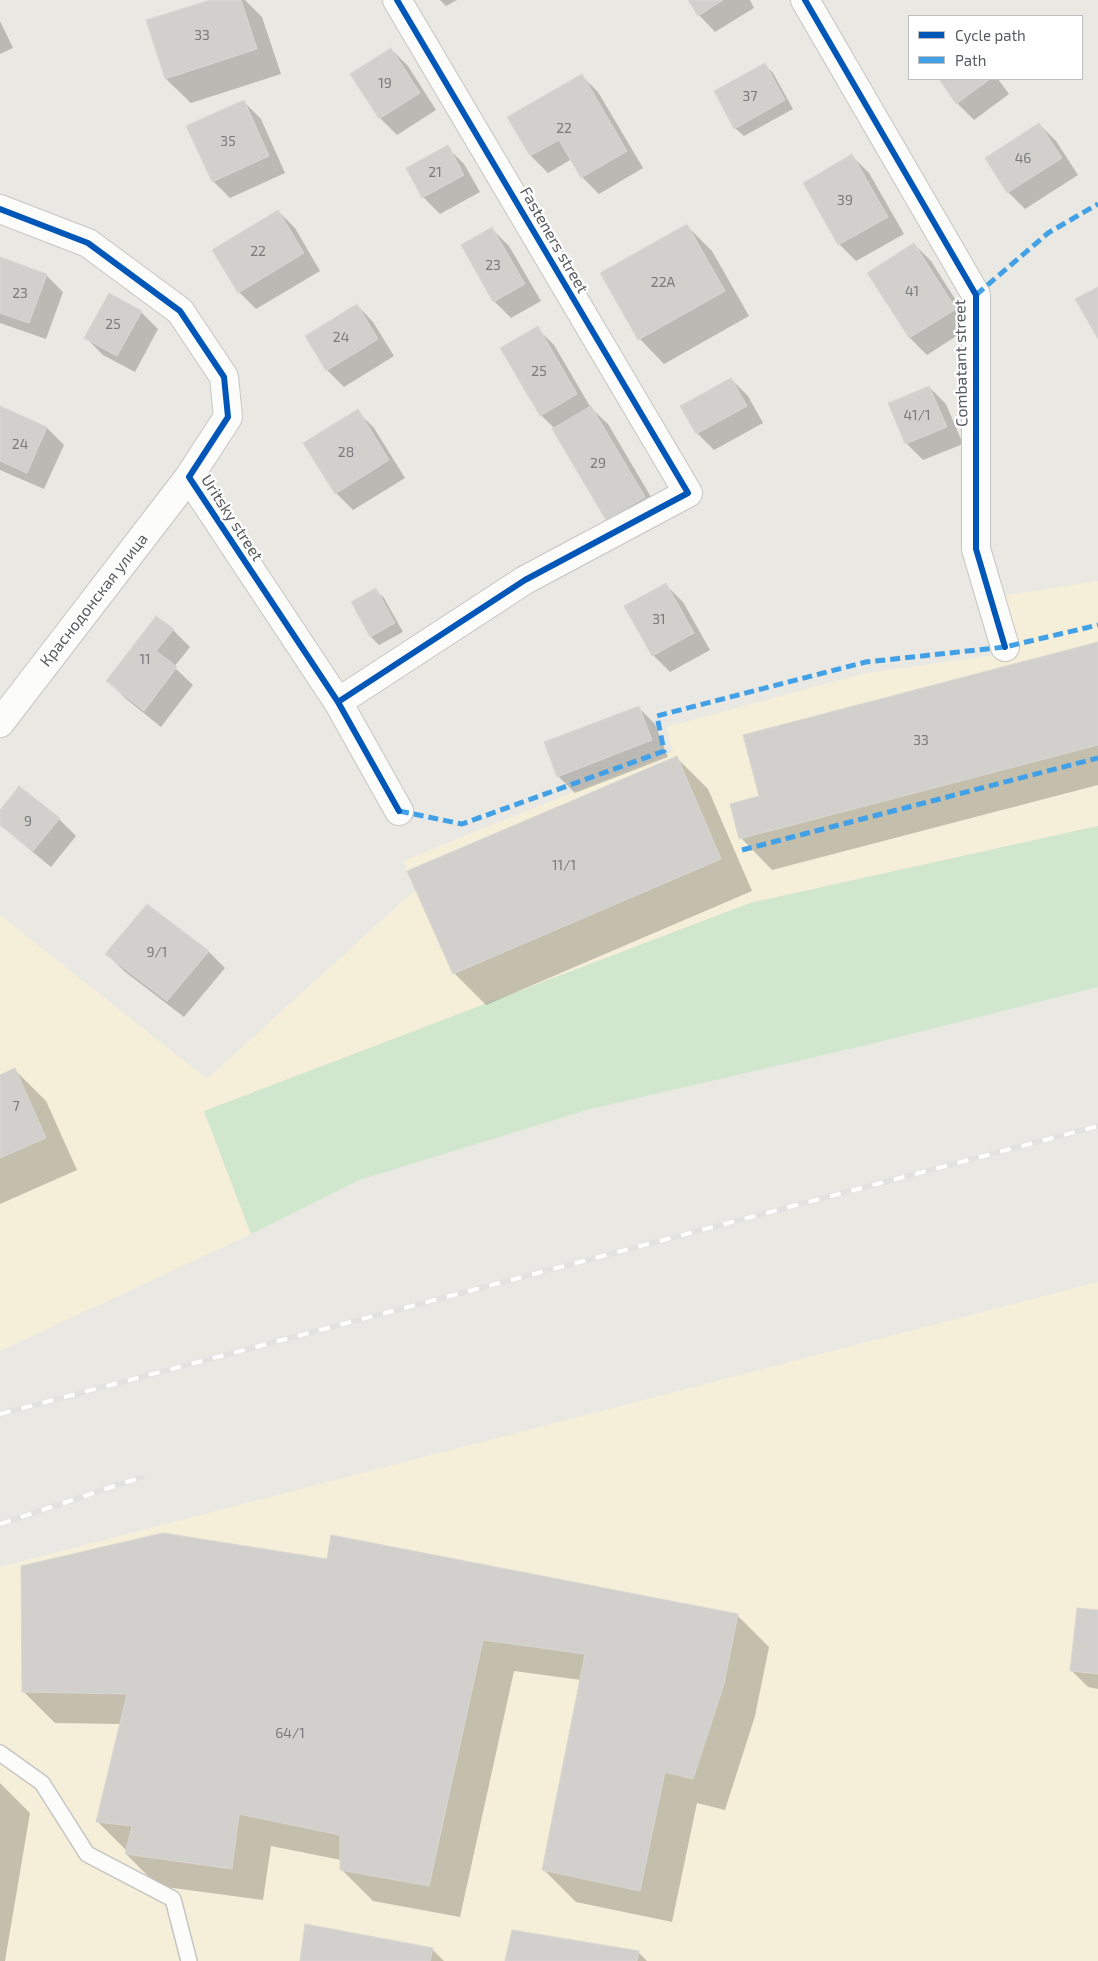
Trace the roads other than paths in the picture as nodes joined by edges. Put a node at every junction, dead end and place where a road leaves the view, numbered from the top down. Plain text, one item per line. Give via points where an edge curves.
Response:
1 (397, 0) edge
2 (806, 0) edge
3 (0, 209) edge
4 (189, 477) junction
5 (1005, 647) dead end
6 (338, 702) junction
7 (3, 714) edge
8 (399, 811) dead end
9 (0, 1753) edge
10 (189, 1961) edge

1 - 6 street, Fasteners street via 688,493 525,580
2 - 5 street, Combatant street via 976,295 976,549
3 - 4 street, Uritsky street via 88,243 180,311 224,377 228,417
4 - 6 street, Uritsky street
4 - 7 street, Краснодонская улица
6 - 8 street, Uritsky street
9 - 10 lane via 42,1783 87,1854 173,1899

